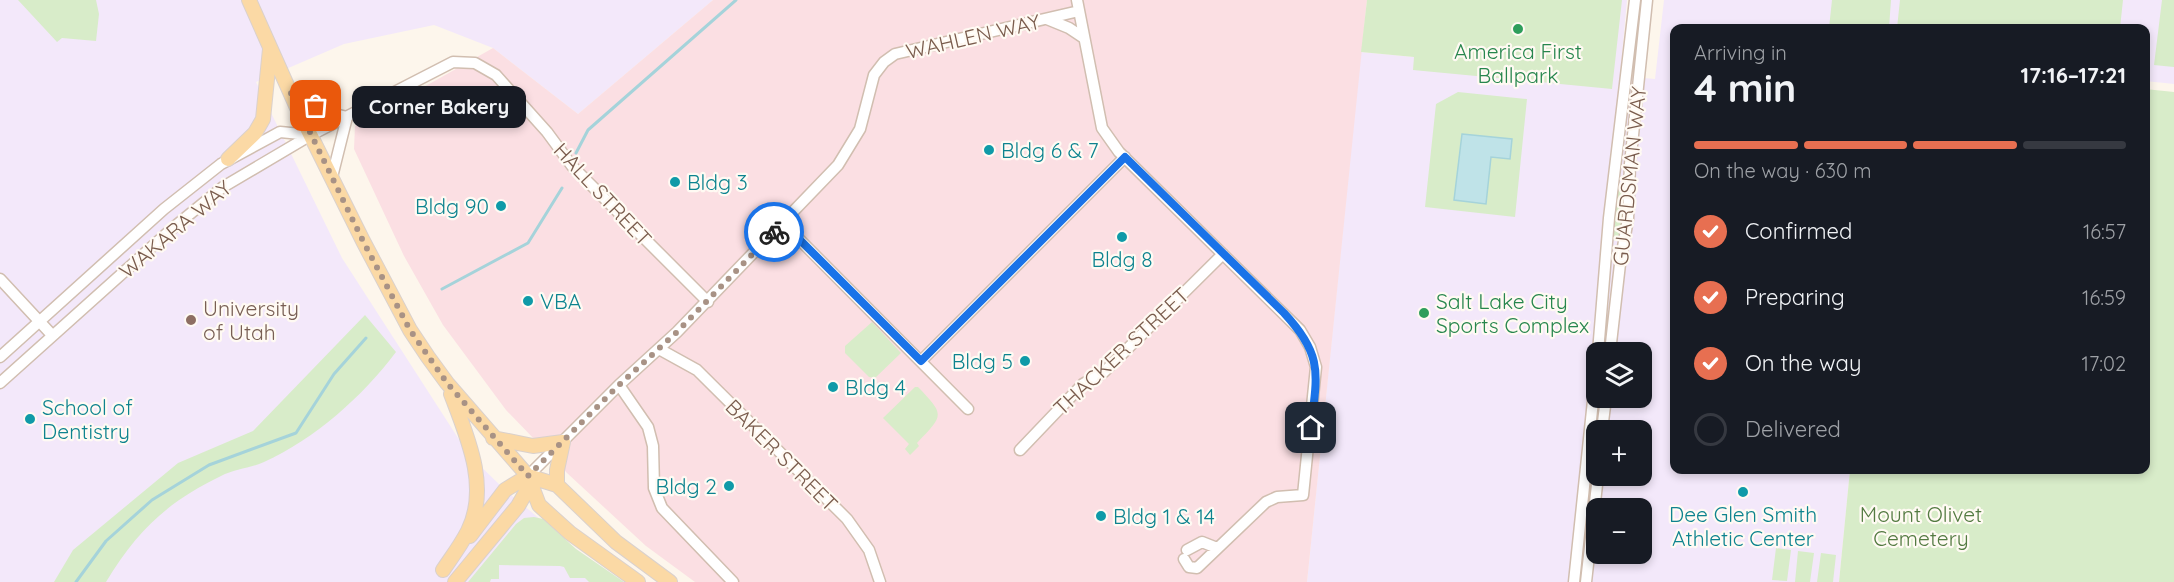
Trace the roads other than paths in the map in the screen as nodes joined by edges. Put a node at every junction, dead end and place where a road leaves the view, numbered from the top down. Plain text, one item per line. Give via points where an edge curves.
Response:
1 (249, 0) edge
2 (1635, 0) edge
3 (1647, 0) edge
4 (1078, 6) edge
5 (1047, 19) junction
6 (1084, 38) junction
7 (270, 47) junction
8 (290, 91) junction
9 (347, 117) junction
10 (311, 135) junction
11 (1125, 157) junction
12 (228, 159) junction
13 (332, 177) junction
14 (783, 223) junction
15 (1223, 254) junction
16 (0, 279) edge
17 (708, 302) junction
18 (39, 322) junction
19 (52, 335) junction
20 (1599, 342) edge
21 (1612, 342) edge
22 (659, 349) junction
23 (0, 357) edge
24 (921, 361) junction
25 (0, 383) edge
26 (447, 383) junction
27 (619, 385) junction
28 (1592, 408) edge
29 (968, 409) dead end
30 (493, 438) junction
31 (563, 442) junction
32 (1020, 450) dead end
33 (528, 476) junction
34 (557, 485) junction
35 (1597, 486) edge
36 (1218, 548) junction
37 (443, 570) junction
38 (433, 582) edge
39 (455, 582) edge
40 (638, 582) edge
41 (670, 582) edge
42 (734, 582) edge
43 (880, 582) edge
44 (1574, 582) edge
45 (1586, 582) edge

1 - 7 main road
2 - 20 street, GUARDSMAN WAY
3 - 21 street, GUARDSMAN WAY via 1628,219
4 - 5 street, WAHLEN WAY
4 - 6 street
5 - 6 street
5 - 14 street, WAHLEN WAY via 895,54 884,62 874,75 864,118 850,149
6 - 11 street via 1102,128
7 - 8 main road
7 - 12 main road via 263,119 255,133
8 - 9 street via 330,113
8 - 10 main road
9 - 10 street, HALL STREET
9 - 13 street
9 - 17 street, HALL STREET via 447,64 466,62 482,66 503,82 572,166
10 - 12 street, WAKARA WAY via 280,132
10 - 13 main road
10 - 19 street, WAKARA WAY via 201,203
11 - 15 street
11 - 24 street
12 - 18 street, WAKARA WAY via 171,203
13 - 26 main road via 385,286
14 - 17 street, WAHLEN WAY
14 - 24 street
15 - 32 street, THACKER STREET via 1104,372 1083,384
15 - 36 street via 1300,330 1311,347 1316,376 1303,495 1266,502
16 - 18 street
17 - 22 street, WAHLEN WAY
18 - 19 street
18 - 23 street, WAKARA WAY
19 - 25 street, WAKARA WAY
22 - 27 street, WAHLEN WAY
22 - 43 street, BAKER STREET via 697,370 847,519 869,550
24 - 29 street
26 - 30 main road
26 - 37 main road via 469,442 477,478 469,530
27 - 31 street, WAHLEN WAY
27 - 42 street via 648,427 653,446 654,488 662,508
28 - 44 street
30 - 31 main road via 533,446
30 - 33 main road
31 - 33 street, WAHLEN WAY
31 - 34 main road
33 - 34 main road
33 - 37 main road via 505,490
33 - 39 main road via 526,492 518,506
33 - 40 main road via 539,505 570,533
34 - 41 main road via 616,542
35 - 45 street
36 - 36 street via 1197,568 1189,567 1186,555 1202,542
37 - 38 main road

